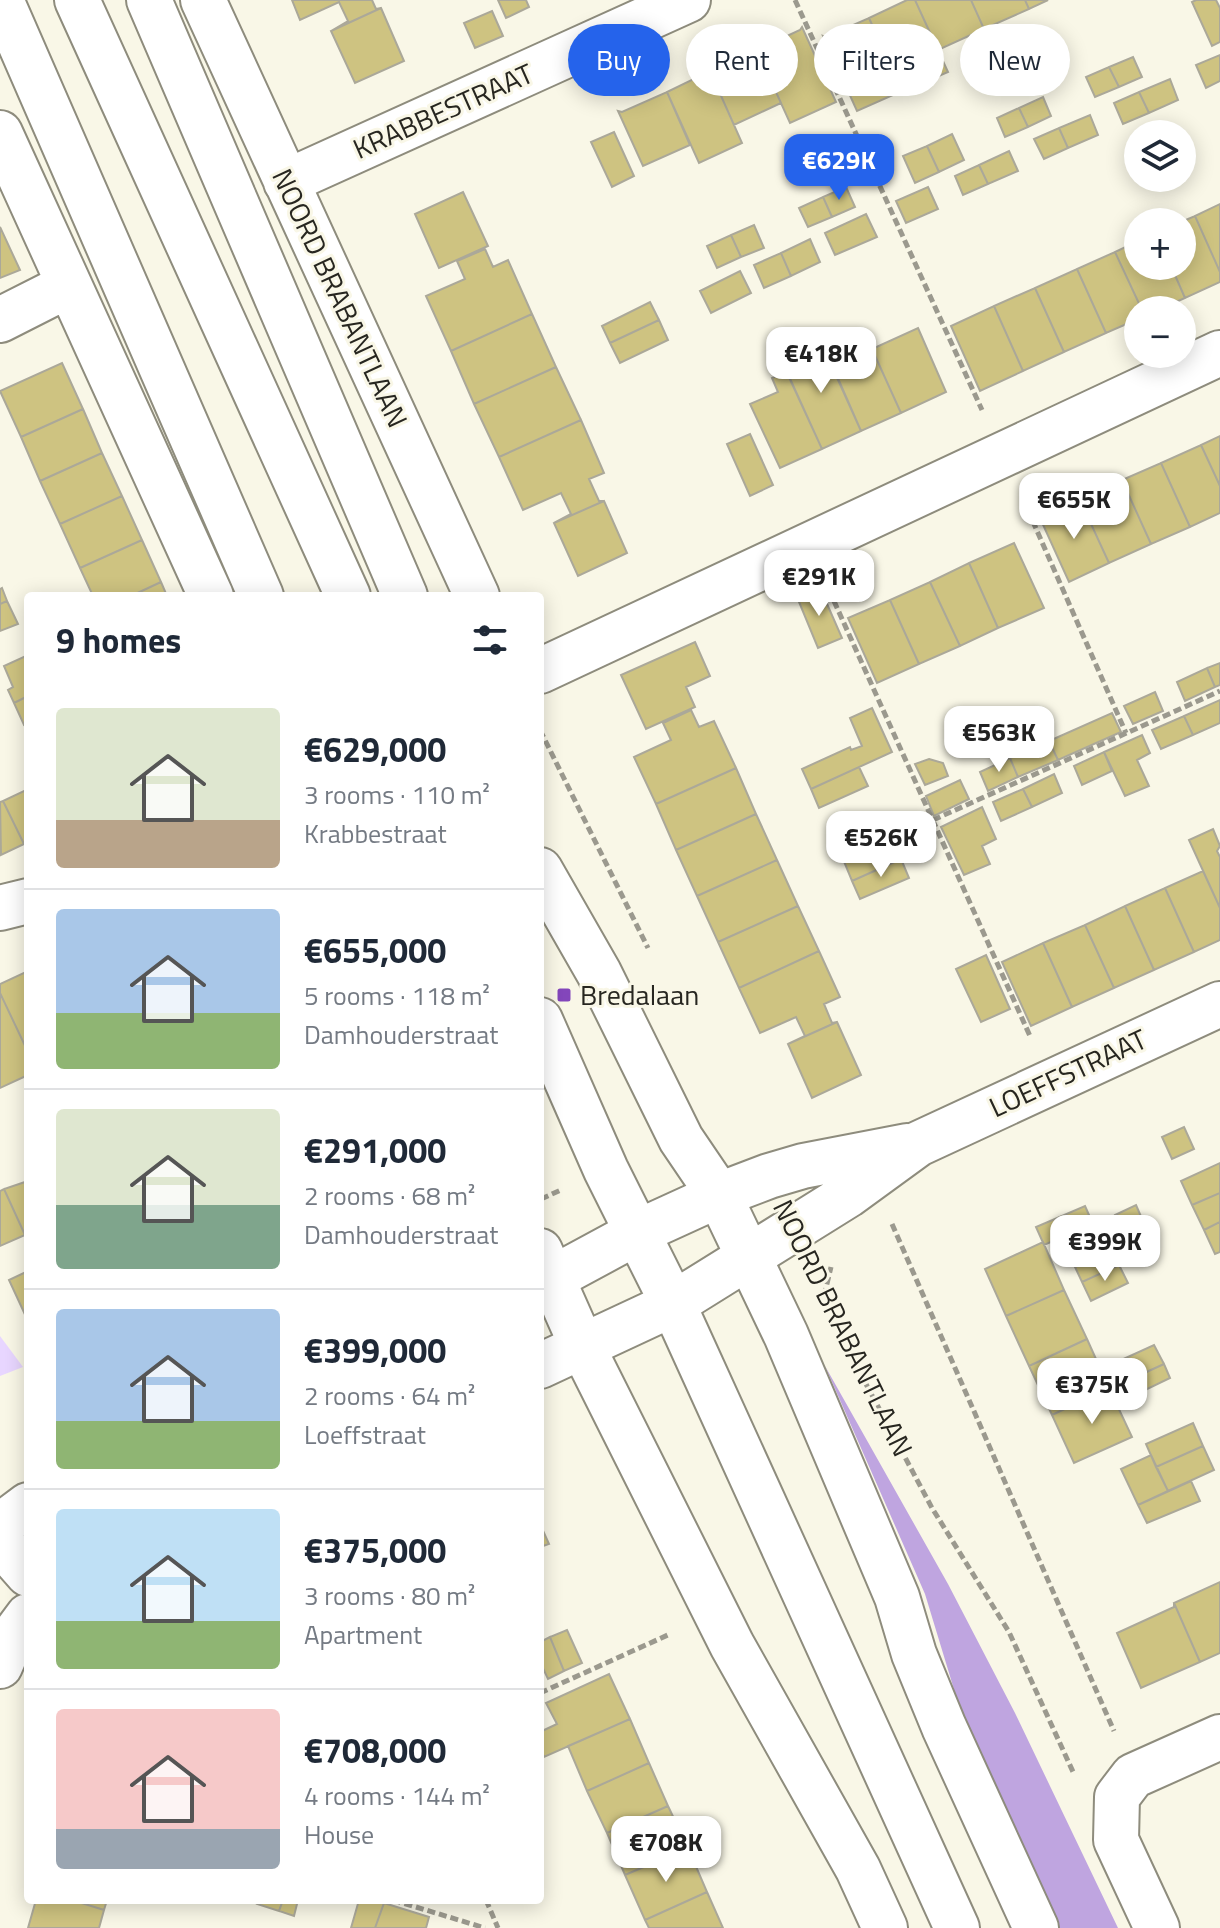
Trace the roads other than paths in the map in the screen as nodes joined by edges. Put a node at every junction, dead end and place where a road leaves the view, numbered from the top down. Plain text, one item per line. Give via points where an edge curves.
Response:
1 (1, 0) edge
2 (77, 0) edge
3 (149, 0) edge
4 (203, 0) edge
5 (688, 0) edge
6 (0, 133) edge
7 (286, 182) junction
8 (69, 285) junction
9 (0, 320) edge
10 (1220, 353) edge
11 (209, 592) edge
12 (259, 592) edge
13 (346, 592) edge
14 (403, 592) edge
15 (475, 592) edge
16 (544, 669) edge
17 (544, 877) edge
18 (24, 902) edge
19 (0, 908) edge
20 (1220, 1004) edge
21 (544, 1029) edge
22 (918, 1144) junction
23 (719, 1195) junction
24 (638, 1232) junction
25 (747, 1256) junction
26 (544, 1272) edge
27 (673, 1304) junction
28 (583, 1348) junction
29 (544, 1364) edge
30 (24, 1508) edge
31 (0, 1526) edge
32 (0, 1542) edge
33 (24, 1569) edge
34 (24, 1621) edge
35 (0, 1666) edge
36 (1220, 1737) edge
37 (885, 1928) edge
38 (957, 1928) edge
39 (1036, 1928) edge
40 (1157, 1928) edge

1 - 12 street
2 - 13 street
3 - 14 street, NOORD BRABANTLAAN
4 - 7 street, NOORD BRABANTLAAN
5 - 7 street, KRABBESTRAAT
6 - 8 street
7 - 15 street, NOORD BRABANTLAAN
8 - 9 street
8 - 11 street
10 - 16 street
17 - 23 street, NOORD BRABANTLAAN via 599,973 681,1139
18 - 19 street
20 - 22 street, LOEFFSTRAAT
21 - 24 street
22 - 23 street, LOEFFSTRAAT via 803,1166
22 - 25 street, LOEFFSTRAAT via 848,1195
23 - 24 street, LOEFFSTRAAT
23 - 25 street, NOORD BRABANTLAAN
24 - 26 street, LOEFFSTRAAT
24 - 27 street
25 - 27 street, LOEFFSTRAAT
25 - 39 street, NOORD BRABANTLAAN via 897,1597 944,1727
26 - 28 street
27 - 28 street, LOEFFSTRAAT
27 - 38 street
28 - 29 street
28 - 37 street via 732,1645 858,1869
30 - 31 street
32 - 33 street
34 - 35 street
36 - 40 street via 1133,1776 1117,1797 1116,1840

